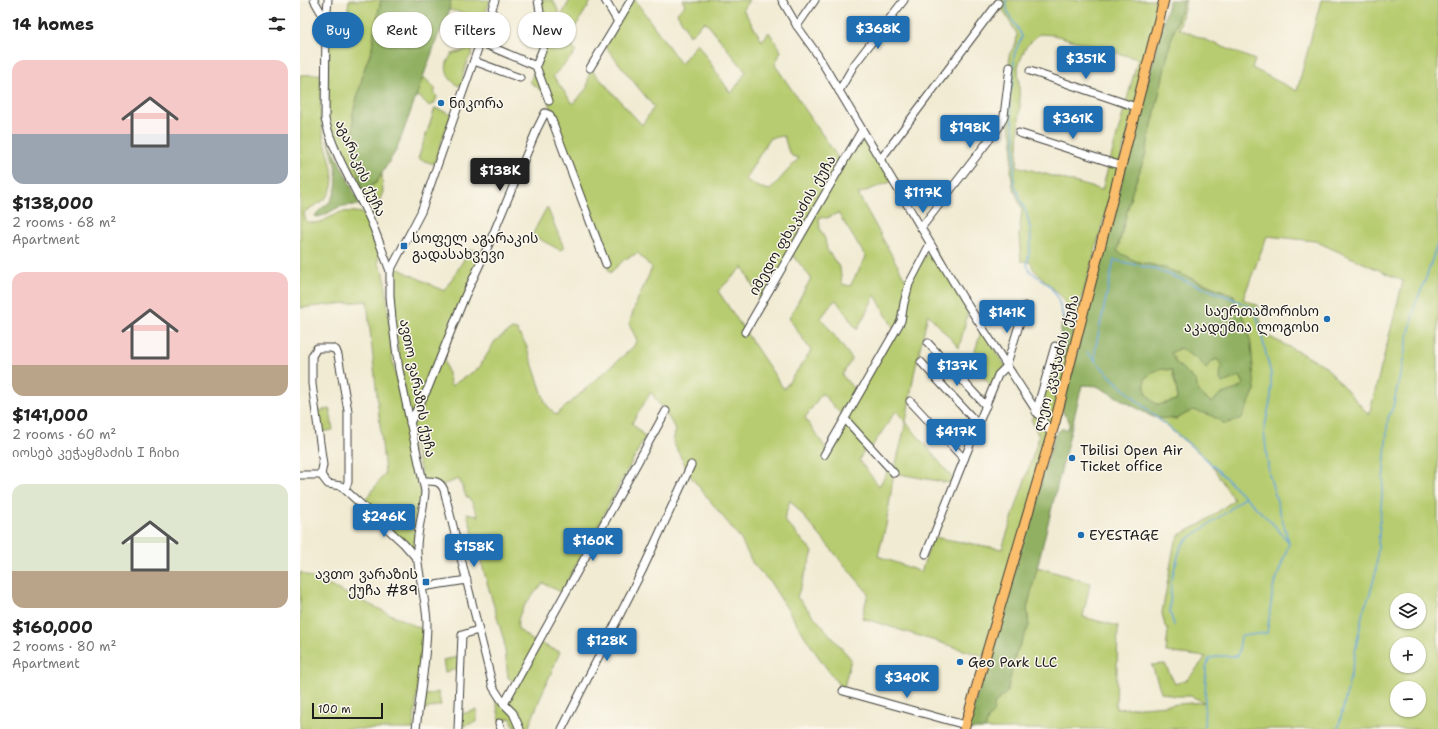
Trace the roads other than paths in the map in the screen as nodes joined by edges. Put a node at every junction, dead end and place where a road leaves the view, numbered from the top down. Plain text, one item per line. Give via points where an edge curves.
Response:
1 (314, 0) edge
2 (328, 0) edge
3 (495, 0) edge
4 (538, 0) edge
5 (605, 0) edge
6 (631, 0) edge
7 (782, 0) edge
8 (815, 0) edge
9 (904, 0) edge
10 (1164, 0) edge
11 (998, 3) dead end
12 (321, 12) edge
13 (327, 12) edge
14 (491, 12) edge
15 (618, 22) junction
16 (797, 26) junction
17 (325, 48) edge
18 (478, 48) edge
19 (494, 48) edge
20 (474, 61) junction
21 (536, 66) junction
22 (1010, 67) dead end
23 (590, 68) dead end
24 (1030, 71) dead end
25 (520, 78) dead end
26 (839, 91) junction
27 (549, 101) dead end
28 (1136, 107) junction
29 (862, 130) junction
30 (1019, 133) dead end
31 (880, 160) junction
32 (1122, 166) junction
33 (921, 228) junction
34 (930, 244) junction
35 (606, 264) dead end
36 (390, 271) junction
37 (1025, 306) dead end
38 (744, 332) dead end
39 (928, 343) dead end
40 (1054, 346) dead end
41 (921, 362) dead end
42 (1006, 367) junction
43 (910, 401) dead end
44 (986, 406) junction
45 (666, 411) dead end
46 (1036, 412) junction
47 (845, 419) junction
48 (410, 423) junction
49 (978, 424) junction
50 (1052, 435) junction
51 (824, 455) dead end
52 (964, 459) junction
53 (691, 465) dead end
54 (894, 473) dead end
55 (300, 475) edge
56 (320, 476) junction
57 (423, 481) junction
58 (345, 490) junction
59 (926, 554) dead end
60 (418, 559) junction
61 (467, 580) junction
62 (422, 587) junction
63 (478, 630) junction
64 (843, 691) dead end
65 (504, 704) junction
66 (965, 727) edge
67 (416, 729) edge
68 (458, 729) edge
69 (520, 729) edge
70 (562, 729) edge

1 - 12 street
2 - 13 street, აგარაკის ქუჩა
3 - 14 street, ავთო ვარაზის ქუჩა
4 - 21 street via 546,43
5 - 15 street
6 - 15 street
7 - 16 street
8 - 16 street
9 - 26 street via 854,65
10 - 28 main road, ლეო კვაჭაძის ქუჩა
11 - 31 street
15 - 23 street
16 - 26 street
17 - 36 street, აგარაკის ქუჩა via 324,99 327,128 372,225
18 - 20 street, ავთო ვარაზის ქუჩა
19 - 21 street
20 - 25 street
20 - 36 street, ავთო ვარაზის ქუჩა via 421,212
21 - 27 street
22 - 33 street via 1004,116 999,127
24 - 28 street
26 - 29 street
28 - 32 main road, ლეო კვაჭაძის ქუჩა
29 - 31 street
29 - 38 street, იმედო ფხაკაძის ქუჩა
30 - 32 street
31 - 33 street
32 - 50 main road, ლეო კვაჭაძის ქუჩა
33 - 34 street
34 - 42 street
34 - 47 street via 909,284 901,321
35 - 48 street via 550,115 545,114 465,296 428,388
36 - 48 street, ავთო ვარაზის ქუჩა via 394,335
37 - 42 street
39 - 44 street
40 - 46 street
41 - 49 street
42 - 44 street via 998,375
42 - 46 street
43 - 52 street
44 - 49 street
45 - 65 street
46 - 50 street
47 - 51 street
47 - 54 street
48 - 57 street, ავთო ვარაზის ქუჩა
49 - 52 street
50 - 66 main road, ლეო კვაჭაძის ქუჩა
52 - 59 street
53 - 70 street via 642,571
55 - 56 street
56 - 58 street via 328,484 341,486
56 - 58 street via 323,466 311,361 317,348 331,348 336,350 342,368 348,411 348,482
57 - 60 street, ავთო ვარაზის ქუჩა via 425,500 417,539
57 - 61 street via 438,482 442,486
58 - 60 street
60 - 62 street, ავთო ვარაზის ქუჩა
61 - 62 street
61 - 63 street
62 - 67 street, ავთო ვარაზის ქუჩა via 427,622
63 - 65 street via 493,687
63 - 68 street via 462,635
64 - 66 street
65 - 69 street via 513,713

